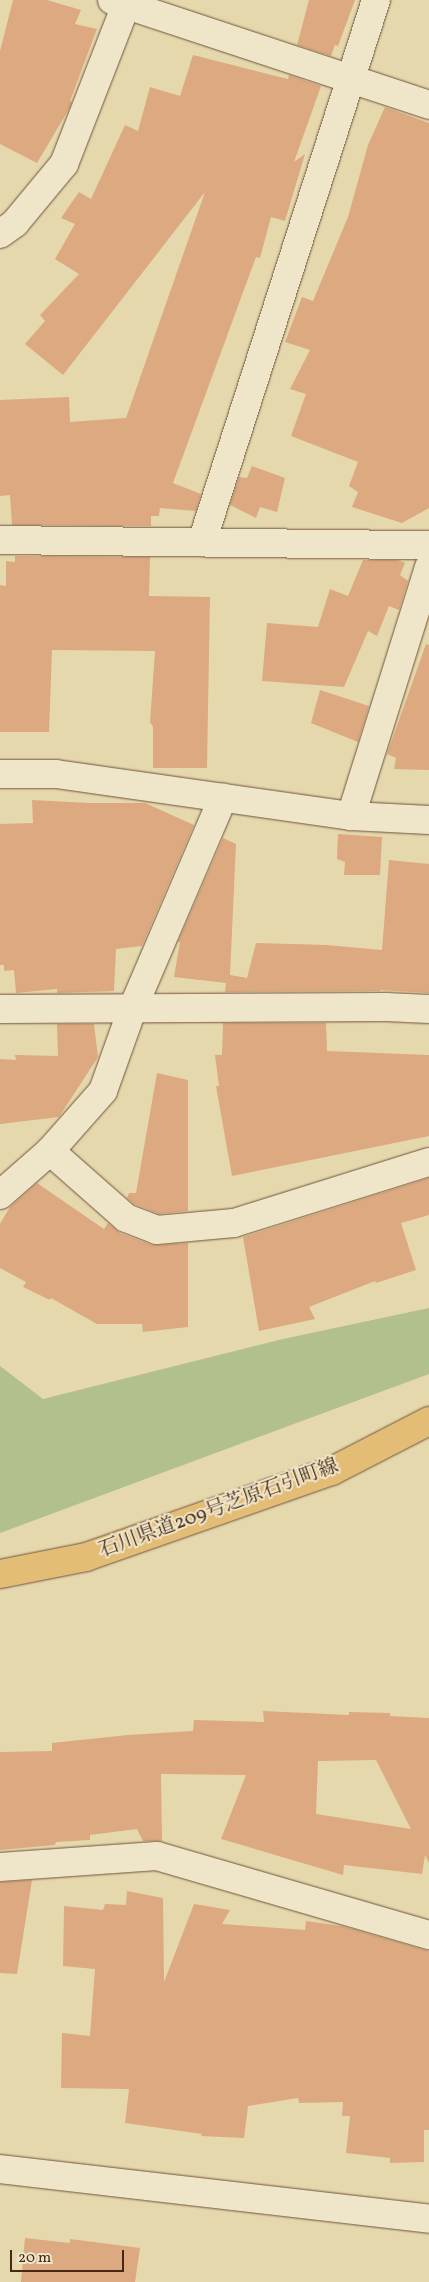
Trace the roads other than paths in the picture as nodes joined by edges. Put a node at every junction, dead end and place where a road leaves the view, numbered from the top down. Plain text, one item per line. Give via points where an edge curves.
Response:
1 (376, 0) edge
2 (122, 2) edge
3 (350, 79) junction
4 (429, 105) edge
5 (0, 234) edge
6 (0, 540) edge
7 (202, 542) junction
8 (429, 544) edge
9 (429, 567) edge
10 (0, 774) edge
11 (223, 798) junction
12 (351, 816) junction
13 (429, 820) edge
14 (0, 1009) edge
15 (429, 1009) edge
16 (132, 1010) junction
17 (50, 1151) junction
18 (429, 1162) edge
19 (0, 1195) edge
20 (429, 1421) edge
21 (0, 1574) edge
22 (0, 1867) edge
23 (429, 1935) edge
24 (0, 2169) edge
25 (429, 2219) edge

1 - 3 street
2 - 3 street
2 - 5 street via 64,164 15,223
3 - 4 street
3 - 7 street
6 - 7 street
7 - 8 street
9 - 12 street
10 - 11 street via 56,774
11 - 12 street
11 - 16 street
12 - 13 street
14 - 16 street
15 - 16 street
16 - 17 street via 102,1091
17 - 18 street via 126,1218 157,1230 234,1223
17 - 19 street
20 - 21 main road, 石川県道209号芝原石引町線 via 332,1471 86,1557
22 - 23 street via 157,1856
24 - 25 street

